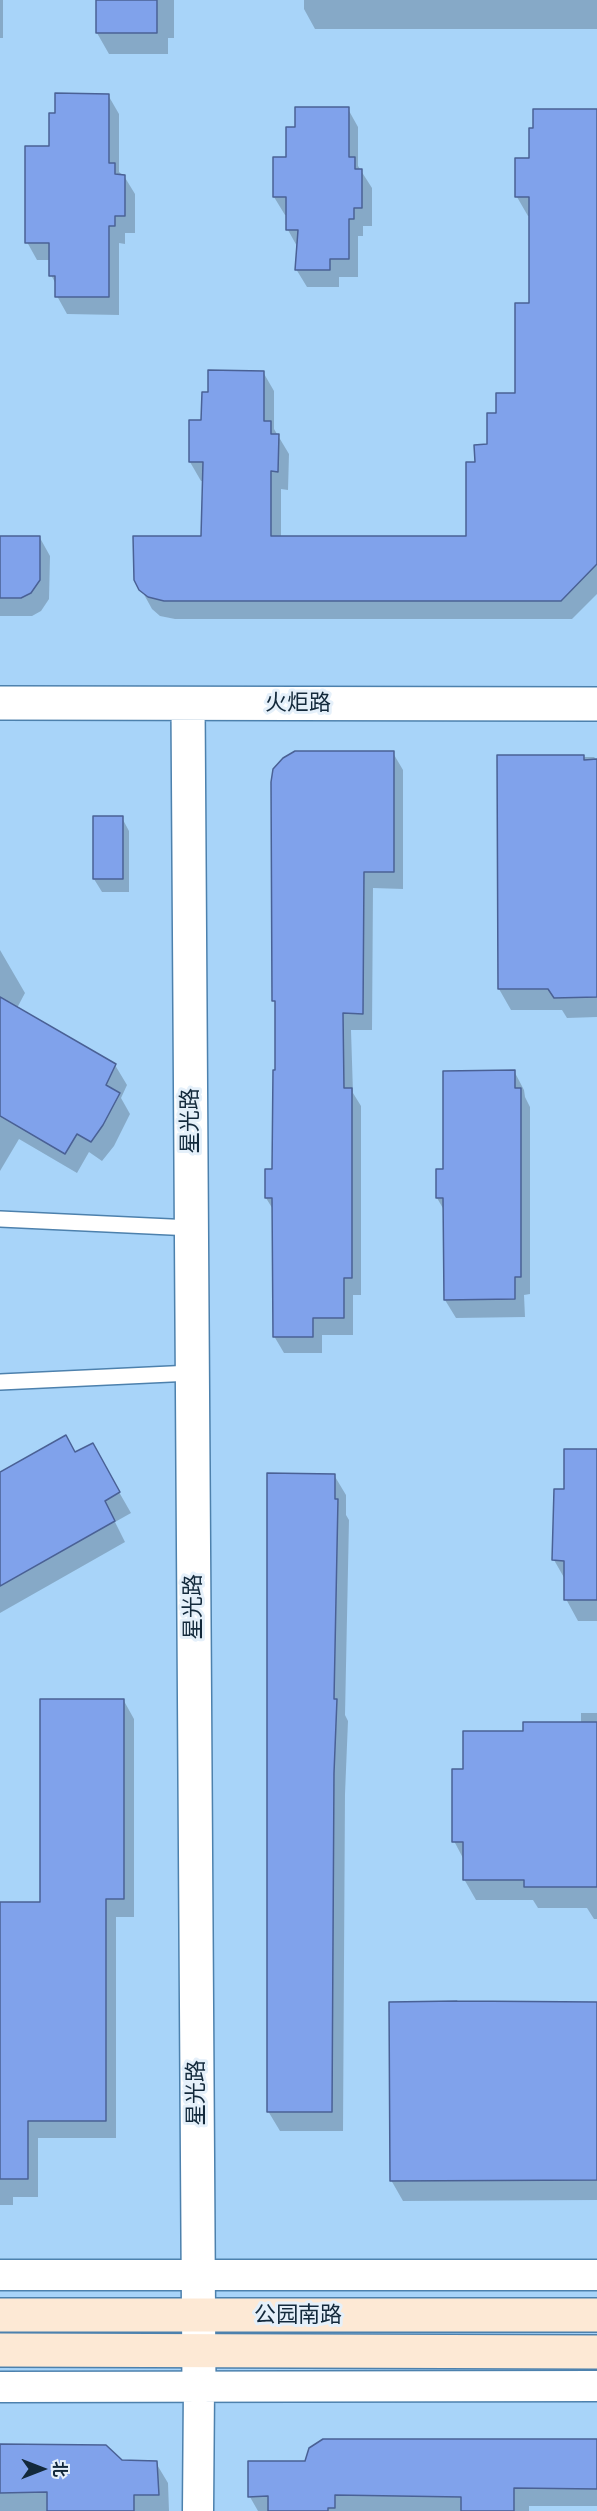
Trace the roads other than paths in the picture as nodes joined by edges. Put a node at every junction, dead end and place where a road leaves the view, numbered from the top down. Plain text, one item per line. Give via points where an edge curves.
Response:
1 (0, 703) edge
2 (188, 704) junction
3 (597, 704) edge
4 (0, 1219) edge
5 (192, 1228) junction
6 (192, 1373) junction
7 (0, 1382) edge
8 (0, 2275) edge
9 (198, 2275) junction
10 (597, 2275) edge
11 (0, 2315) edge
12 (597, 2315) edge
13 (199, 2316) junction
14 (0, 2350) edge
15 (199, 2351) junction
16 (597, 2352) edge
17 (597, 2386) edge
18 (0, 2387) edge
19 (199, 2387) junction
20 (198, 2511) edge

1 - 2 street, 火炬路
2 - 3 street, 火炬路
2 - 5 street, 星光路
4 - 5 lane
5 - 6 street, 星光路
6 - 7 lane
6 - 9 street, 星光路
8 - 9 street
9 - 10 street
9 - 13 street, 星光路
11 - 13 main road, 公园南路
12 - 13 main road, 公园南路
13 - 15 street, 星光路
14 - 15 main road, 公园南路
15 - 16 main road, 公园南路
15 - 19 street, 星光路
17 - 19 street
18 - 19 street
19 - 20 street, 星光路

